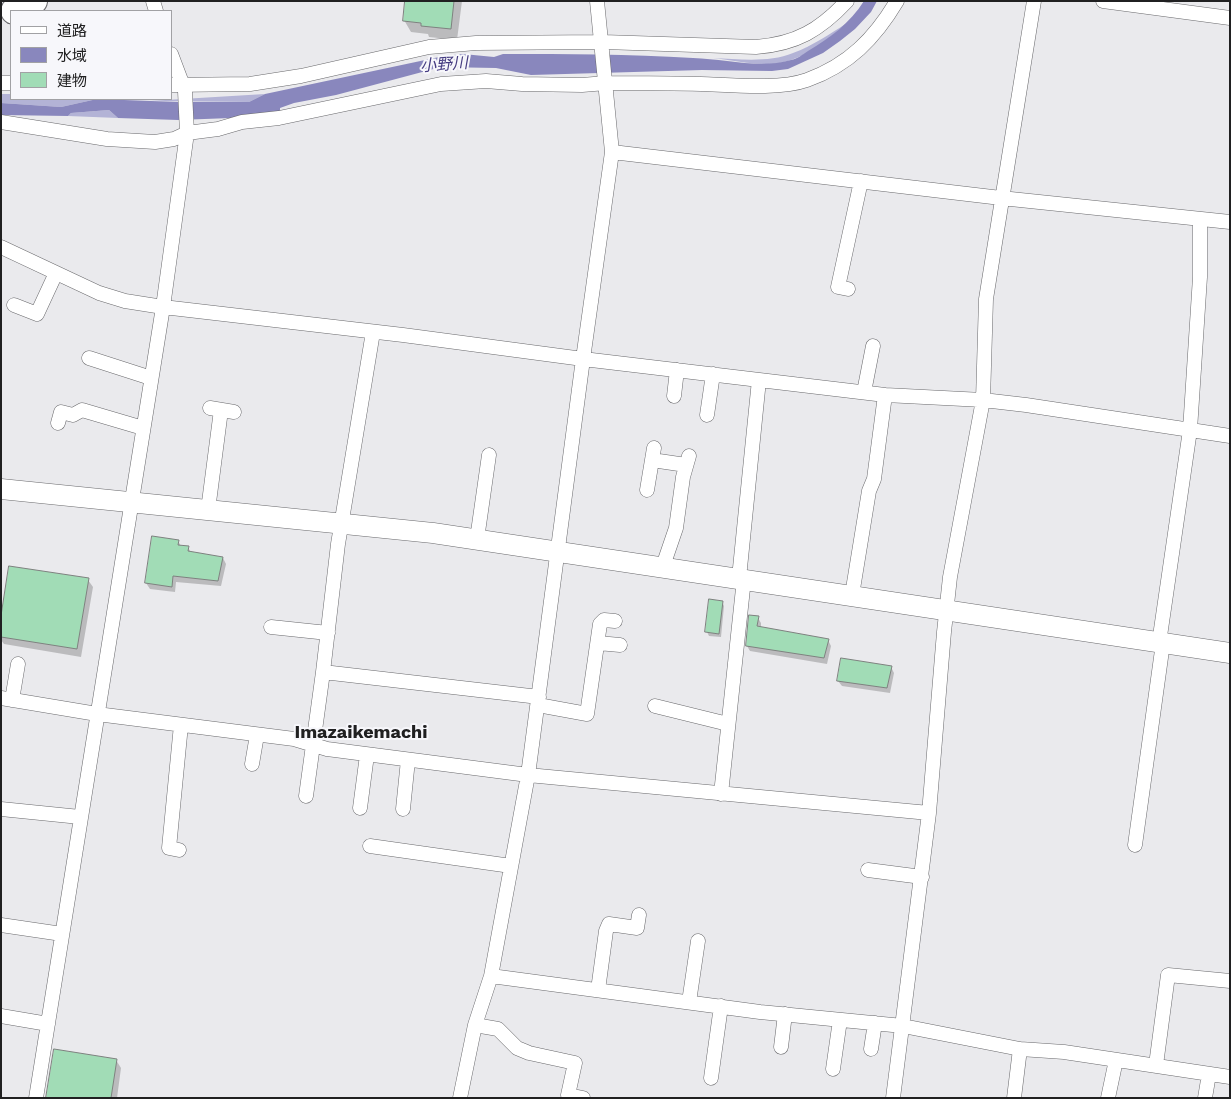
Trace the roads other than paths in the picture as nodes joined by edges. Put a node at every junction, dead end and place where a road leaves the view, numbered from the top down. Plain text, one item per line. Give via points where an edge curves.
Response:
1 (34, 1) edge
2 (598, 1) edge
3 (847, 1) edge
4 (897, 1) edge
5 (1034, 1) edge
6 (1104, 1) edge
7 (1181, 6) edge
8 (16, 10) edge
9 (1230, 18) edge
10 (603, 45) junction
11 (172, 58) edge
12 (606, 80) junction
13 (179, 87) edge
14 (1, 122) edge
15 (187, 128) junction
16 (612, 152) junction
17 (861, 181) junction
18 (1001, 198) junction
19 (1200, 220) junction
20 (1230, 222) edge
21 (1, 247) edge
22 (56, 273) junction
23 (848, 289) dead end
24 (14, 305) dead end
25 (163, 307) junction
26 (373, 332) junction
27 (873, 346) dead end
28 (89, 358) dead end
29 (583, 359) junction
30 (677, 370) junction
31 (713, 374) junction
32 (151, 378) junction
33 (759, 380) junction
34 (864, 392) junction
35 (885, 395) junction
36 (674, 396) dead end
37 (983, 400) junction
38 (222, 410) dead end
39 (708, 416) dead end
40 (58, 423) dead end
41 (143, 428) junction
42 (1190, 430) junction
43 (1230, 436) edge
44 (489, 455) dead end
45 (1, 489) edge
46 (647, 490) dead end
47 (131, 502) junction
48 (208, 510) junction
49 (342, 524) junction
50 (477, 539) junction
51 (558, 550) junction
52 (663, 566) junction
53 (742, 578) junction
54 (852, 595) junction
55 (947, 610) junction
56 (615, 621) dead end
57 (271, 627) dead end
58 (328, 633) junction
59 (598, 642) junction
60 (1161, 643) junction
61 (620, 646) dead end
62 (1230, 653) edge
63 (18, 664) dead end
64 (323, 672) junction
65 (6, 699) edge
66 (538, 701) junction
67 (655, 706) dead end
68 (97, 714) junction
69 (728, 724) junction
70 (181, 725) junction
71 (257, 735) junction
72 (312, 744) junction
73 (367, 755) junction
74 (408, 760) junction
75 (252, 764) dead end
76 (528, 775) junction
77 (721, 794) junction
78 (306, 796) dead end
79 (1, 808) edge
80 (360, 808) dead end
81 (403, 809) dead end
82 (930, 813) junction
83 (80, 817) junction
84 (1135, 845) dead end
85 (370, 846) dead end
86 (179, 850) dead end
87 (511, 866) junction
88 (868, 870) dead end
89 (922, 877) junction
90 (639, 915) dead end
91 (1, 925) edge
92 (62, 934) junction
93 (698, 941) dead end
94 (491, 976) junction
95 (1230, 981) edge
96 (598, 990) junction
97 (689, 1002) junction
98 (721, 1006) junction
99 (785, 1014) junction
100 (1, 1016) edge
101 (840, 1020) junction
102 (875, 1023) junction
103 (48, 1024) junction
104 (475, 1025) junction
105 (903, 1026) junction
106 (781, 1047) dead end
107 (871, 1049) dead end
108 (1020, 1049) junction
109 (1116, 1060) junction
110 (1156, 1066) junction
111 (833, 1068) dead end
112 (1210, 1074) junction
113 (1230, 1076) edge
114 (711, 1078) dead end
115 (36, 1098) edge
116 (460, 1098) edge
117 (583, 1098) edge
118 (893, 1098) edge
119 (1014, 1098) edge
120 (1108, 1098) edge
121 (1205, 1098) edge

1 - 8 highway
2 - 10 street
3 - 10 street via 812,32 773,46
4 - 12 street via 882,26 860,48 836,67 806,81 750,86
5 - 18 street
6 - 7 street
7 - 9 street
10 - 12 street
10 - 13 street via 476,42 413,50 301,76 242,84
11 - 13 street
12 - 15 street via 582,84 486,81 441,84 279,118 218,128
12 - 16 street
13 - 15 street
14 - 15 street via 107,140 155,142 174,139
15 - 25 street
16 - 17 street
16 - 29 street
17 - 18 street
17 - 23 street via 838,287
18 - 19 street
18 - 37 street via 986,299
19 - 20 street
19 - 42 street via 1200,277
21 - 22 street
22 - 24 street via 37,314
22 - 25 street via 99,293
25 - 26 street
25 - 32 street
26 - 29 street
26 - 49 street
27 - 34 street
28 - 32 street
29 - 30 street
29 - 51 street
30 - 31 street
30 - 36 street
31 - 33 street
31 - 39 street
32 - 41 street
33 - 34 street
33 - 53 street
34 - 35 street
35 - 37 street
35 - 54 street via 874,479 869,491
37 - 42 street
37 - 55 street via 950,577
38 - 48 street
40 - 41 street via 61,412 73,415 82,410
41 - 47 street
42 - 43 street
42 - 60 street
44 - 50 street
45 - 47 street
46 - 52 street via 653,454 688,461 676,528
47 - 48 street
47 - 68 street
48 - 49 street
49 - 50 street
49 - 58 street
50 - 51 street
51 - 52 street
51 - 66 street
52 - 53 street
53 - 54 street
53 - 69 street
54 - 55 street
55 - 60 street
55 - 82 street
56 - 59 street via 604,620 600,624
57 - 58 street
58 - 64 street
59 - 61 street
59 - 66 street via 587,714
60 - 62 street
60 - 84 street
63 - 65 street
64 - 66 street
64 - 72 street
65 - 68 street
66 - 76 street
67 - 69 street
68 - 70 street
68 - 83 street
69 - 77 street
70 - 71 street
70 - 86 street via 169,848
71 - 72 street
71 - 75 street
72 - 73 street
72 - 78 street
73 - 74 street
73 - 80 street
74 - 76 street
74 - 81 street
76 - 77 street
76 - 87 street
77 - 82 street
79 - 83 street
82 - 89 street
83 - 92 street
85 - 87 street via 403,845
87 - 94 street
88 - 89 street
89 - 105 street
90 - 96 street via 637,928 609,924
91 - 92 street
92 - 103 street
93 - 97 street
94 - 96 street
94 - 104 street
95 - 110 street via 1168,975
96 - 97 street
97 - 98 street
98 - 99 street
98 - 114 street
99 - 101 street
99 - 106 street
100 - 103 street
101 - 102 street
101 - 111 street
102 - 105 street
102 - 107 street
103 - 115 street
104 - 116 street
104 - 117 street via 498,1028 517,1048 529,1053 575,1063 568,1095
105 - 108 street
105 - 118 street
108 - 109 street
108 - 119 street
109 - 110 street
109 - 120 street
110 - 112 street
112 - 113 street
112 - 121 street

